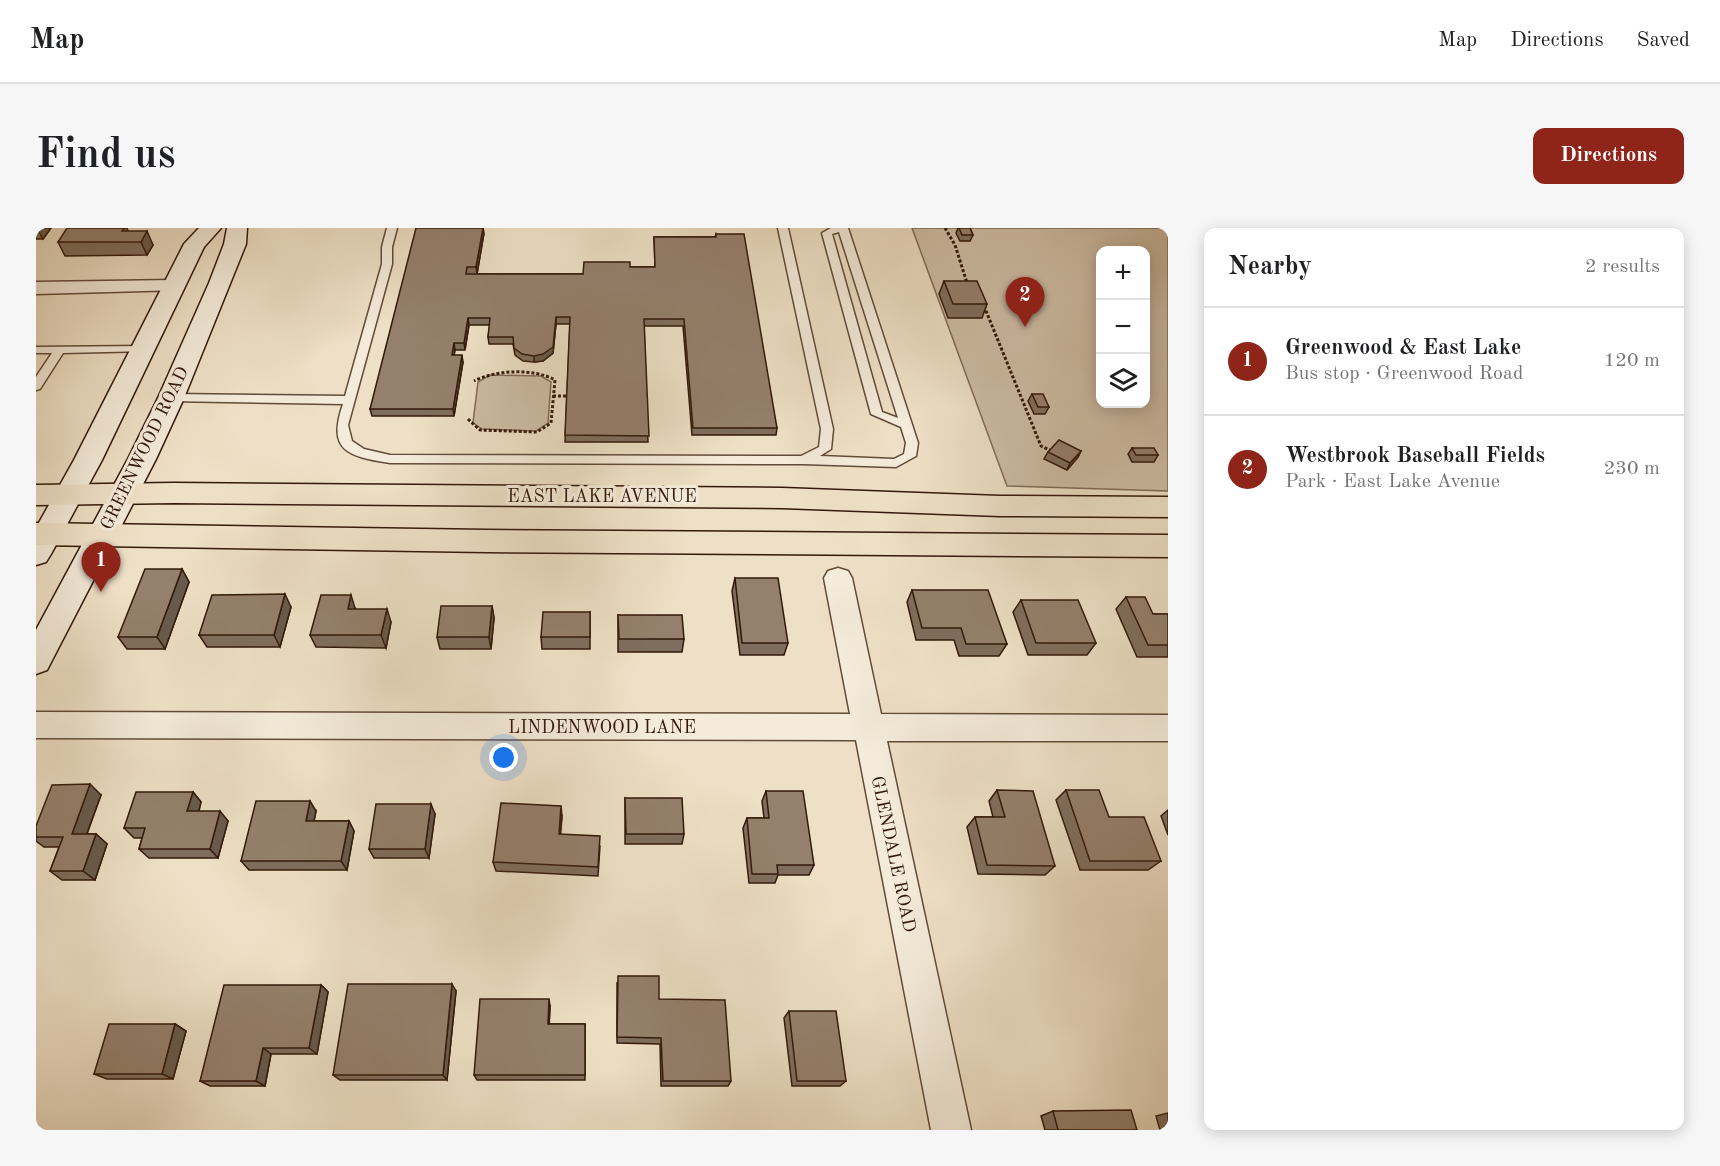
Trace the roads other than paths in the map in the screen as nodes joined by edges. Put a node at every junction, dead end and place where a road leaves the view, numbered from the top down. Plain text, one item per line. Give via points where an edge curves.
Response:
1 (211, 228) edge
2 (237, 228) edge
3 (392, 228) edge
4 (783, 228) edge
5 (842, 228) edge
6 (174, 286) junction
7 (36, 288) edge
8 (145, 349) junction
9 (36, 350) edge
10 (60, 350) junction
11 (36, 386) edge
12 (171, 398) junction
13 (350, 400) junction
14 (906, 425) junction
15 (803, 460) junction
16 (69, 494) junction
17 (124, 494) junction
18 (36, 495) edge
19 (1168, 507) edge
20 (101, 535) junction
21 (40, 541) edge
22 (1168, 546) edge
23 (838, 578) dead end
24 (36, 661) edge
25 (36, 725) edge
26 (869, 728) junction
27 (1168, 728) edge
28 (951, 1130) edge

1 - 6 main road via 195,244
2 - 12 main road, GREENWOOD ROAD via 220,283
3 - 13 lane via 387,264
4 - 15 lane via 827,429 825,449
5 - 14 lane
5 - 14 lane via 826,232 877,414
6 - 7 street
6 - 8 main road
8 - 10 lane
8 - 16 main road
9 - 10 lane
10 - 11 lane
12 - 13 lane
12 - 17 main road, GREENWOOD ROAD
13 - 15 lane via 342,429 346,442 359,454 390,459
14 - 15 lane via 912,443 910,456 896,463
16 - 17 main road, EAST LAKE AVENUE
16 - 18 main road, EAST LAKE AVENUE
16 - 21 main road
17 - 19 main road, EAST LAKE AVENUE via 771,498
17 - 20 main road, GREENWOOD ROAD
20 - 21 main road
20 - 22 main road
20 - 24 main road, GREENWOOD ROAD
23 - 26 street, GLENDALE ROAD
25 - 26 street, LINDENWOOD LANE
26 - 27 street, LINDENWOOD LANE
26 - 28 street, GLENDALE ROAD

